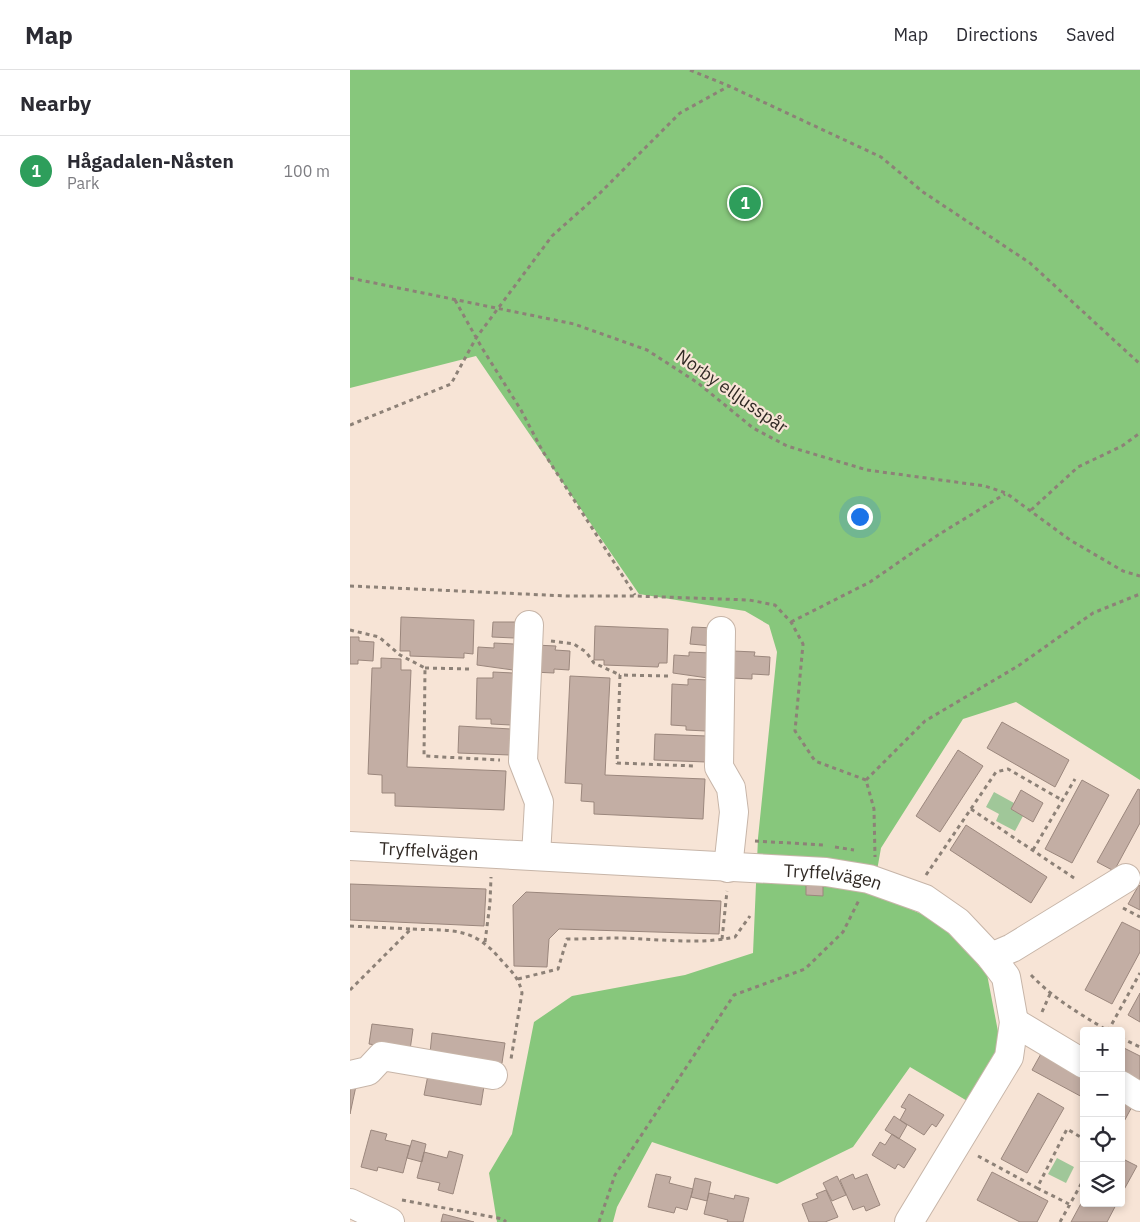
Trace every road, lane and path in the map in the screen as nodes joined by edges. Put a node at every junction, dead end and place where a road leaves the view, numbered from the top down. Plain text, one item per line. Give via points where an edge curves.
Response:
1 (690, 70) edge
2 (729, 86) junction
3 (350, 278) edge
4 (455, 299) junction
5 (498, 308) junction
6 (476, 338) junction
7 (1140, 364) edge
8 (350, 425) edge
9 (1140, 433) edge
10 (1006, 493) junction
11 (1031, 510) junction
12 (1140, 576) edge
13 (350, 586) edge
14 (1140, 594) edge
15 (635, 596) junction
16 (791, 622) junction
17 (350, 630) edge
18 (721, 631) dead end
19 (529, 632) joint
20 (425, 668) junction
21 (470, 669) dead end
22 (620, 675) junction
23 (668, 676) dead end
24 (523, 761) junction
25 (719, 766) junction
26 (1075, 779) dead end
27 (866, 780) junction
28 (1062, 800) junction
29 (971, 809) junction
30 (350, 846) edge
31 (1033, 850) junction
32 (536, 856) junction
33 (728, 868) junction
34 (925, 875) dead end
35 (1126, 878) dead end
36 (869, 879) junction
37 (1099, 894) junction
38 (490, 903) dead end
39 (726, 914) dead end
40 (750, 916) dead end
41 (350, 926) edge
42 (411, 929) junction
43 (722, 940) junction
44 (485, 942) junction
45 (991, 957) junction
46 (1140, 973) edge
47 (518, 979) junction
48 (350, 990) edge
49 (1014, 1022) junction
50 (1110, 1027) edge
51 (1125, 1040) edge
52 (1140, 1047) edge
53 (1080, 1062) edge
54 (492, 1074) joint
55 (350, 1075) edge
56 (1125, 1088) edge
57 (1140, 1097) edge
58 (1080, 1137) edge
59 (974, 1154) dead end
60 (1080, 1186) edge
61 (1036, 1188) junction
62 (350, 1203) edge
63 (1070, 1204) junction
64 (387, 1220) edge
65 (506, 1222) edge
66 (599, 1222) edge
67 (909, 1222) edge
68 (1060, 1222) edge

1 - 2 path
2 - 5 path via 680,113 552,236
2 - 7 path via 881,158 923,192 1030,263
3 - 4 path, Norby elljusspår
4 - 5 path, Norby elljusspår
4 - 6 path
5 - 6 path
5 - 10 path, Norby elljusspår via 574,324 647,350 698,383 753,428 787,446 867,470 985,486
6 - 8 path via 451,384
6 - 15 path via 542,450
9 - 11 path via 1122,446 1078,467
10 - 11 path, Norby elljusspår
10 - 16 path via 870,582
11 - 12 path, Norby elljusspår via 1070,540 1123,571
13 - 15 path
14 - 27 path via 1093,613 1018,666 925,721
15 - 16 path via 750,600 775,605
16 - 27 path via 803,644 795,731 815,761
17 - 20 path via 379,637 400,655
18 - 25 street
19 - 22 path via 574,644 594,663
19 - 24 street
20 - 21 path
20 - 24 path via 424,756
22 - 23 path
22 - 25 path via 617,763
24 - 32 street via 539,802
25 - 33 street via 731,788 734,812
26 - 28 path
27 - 36 path via 874,809 876,855
28 - 29 path via 1008,769 996,772
28 - 31 path
29 - 31 path
29 - 34 path
30 - 32 street, Tryffelvägen
31 - 37 path
32 - 33 street, Tryffelvägen
33 - 36 street, Tryffelvägen via 826,872
35 - 37 street
36 - 45 street, Tryffelvägen via 925,898 958,922
36 - 66 path via 844,932 805,969 734,995 615,1175
37 - 45 street via 1012,948
38 - 44 path
39 - 43 path
40 - 43 path via 735,937
41 - 42 path
42 - 44 path via 466,932
42 - 48 path
43 - 47 path via 567,939 558,969
44 - 47 path
45 - 49 street, Tryffelvägen via 1006,977
46 - 50 path
47 - 54 path via 522,994 509,1066
49 - 53 street
49 - 67 street, Tryffelvägen via 1009,1057
51 - 52 path
54 - 55 street via 382,1056 368,1071
56 - 57 street
58 - 61 path via 1067,1129
59 - 61 path
60 - 63 path
61 - 63 path
62 - 64 street
63 - 68 path
64 - 65 path via 402,1200

